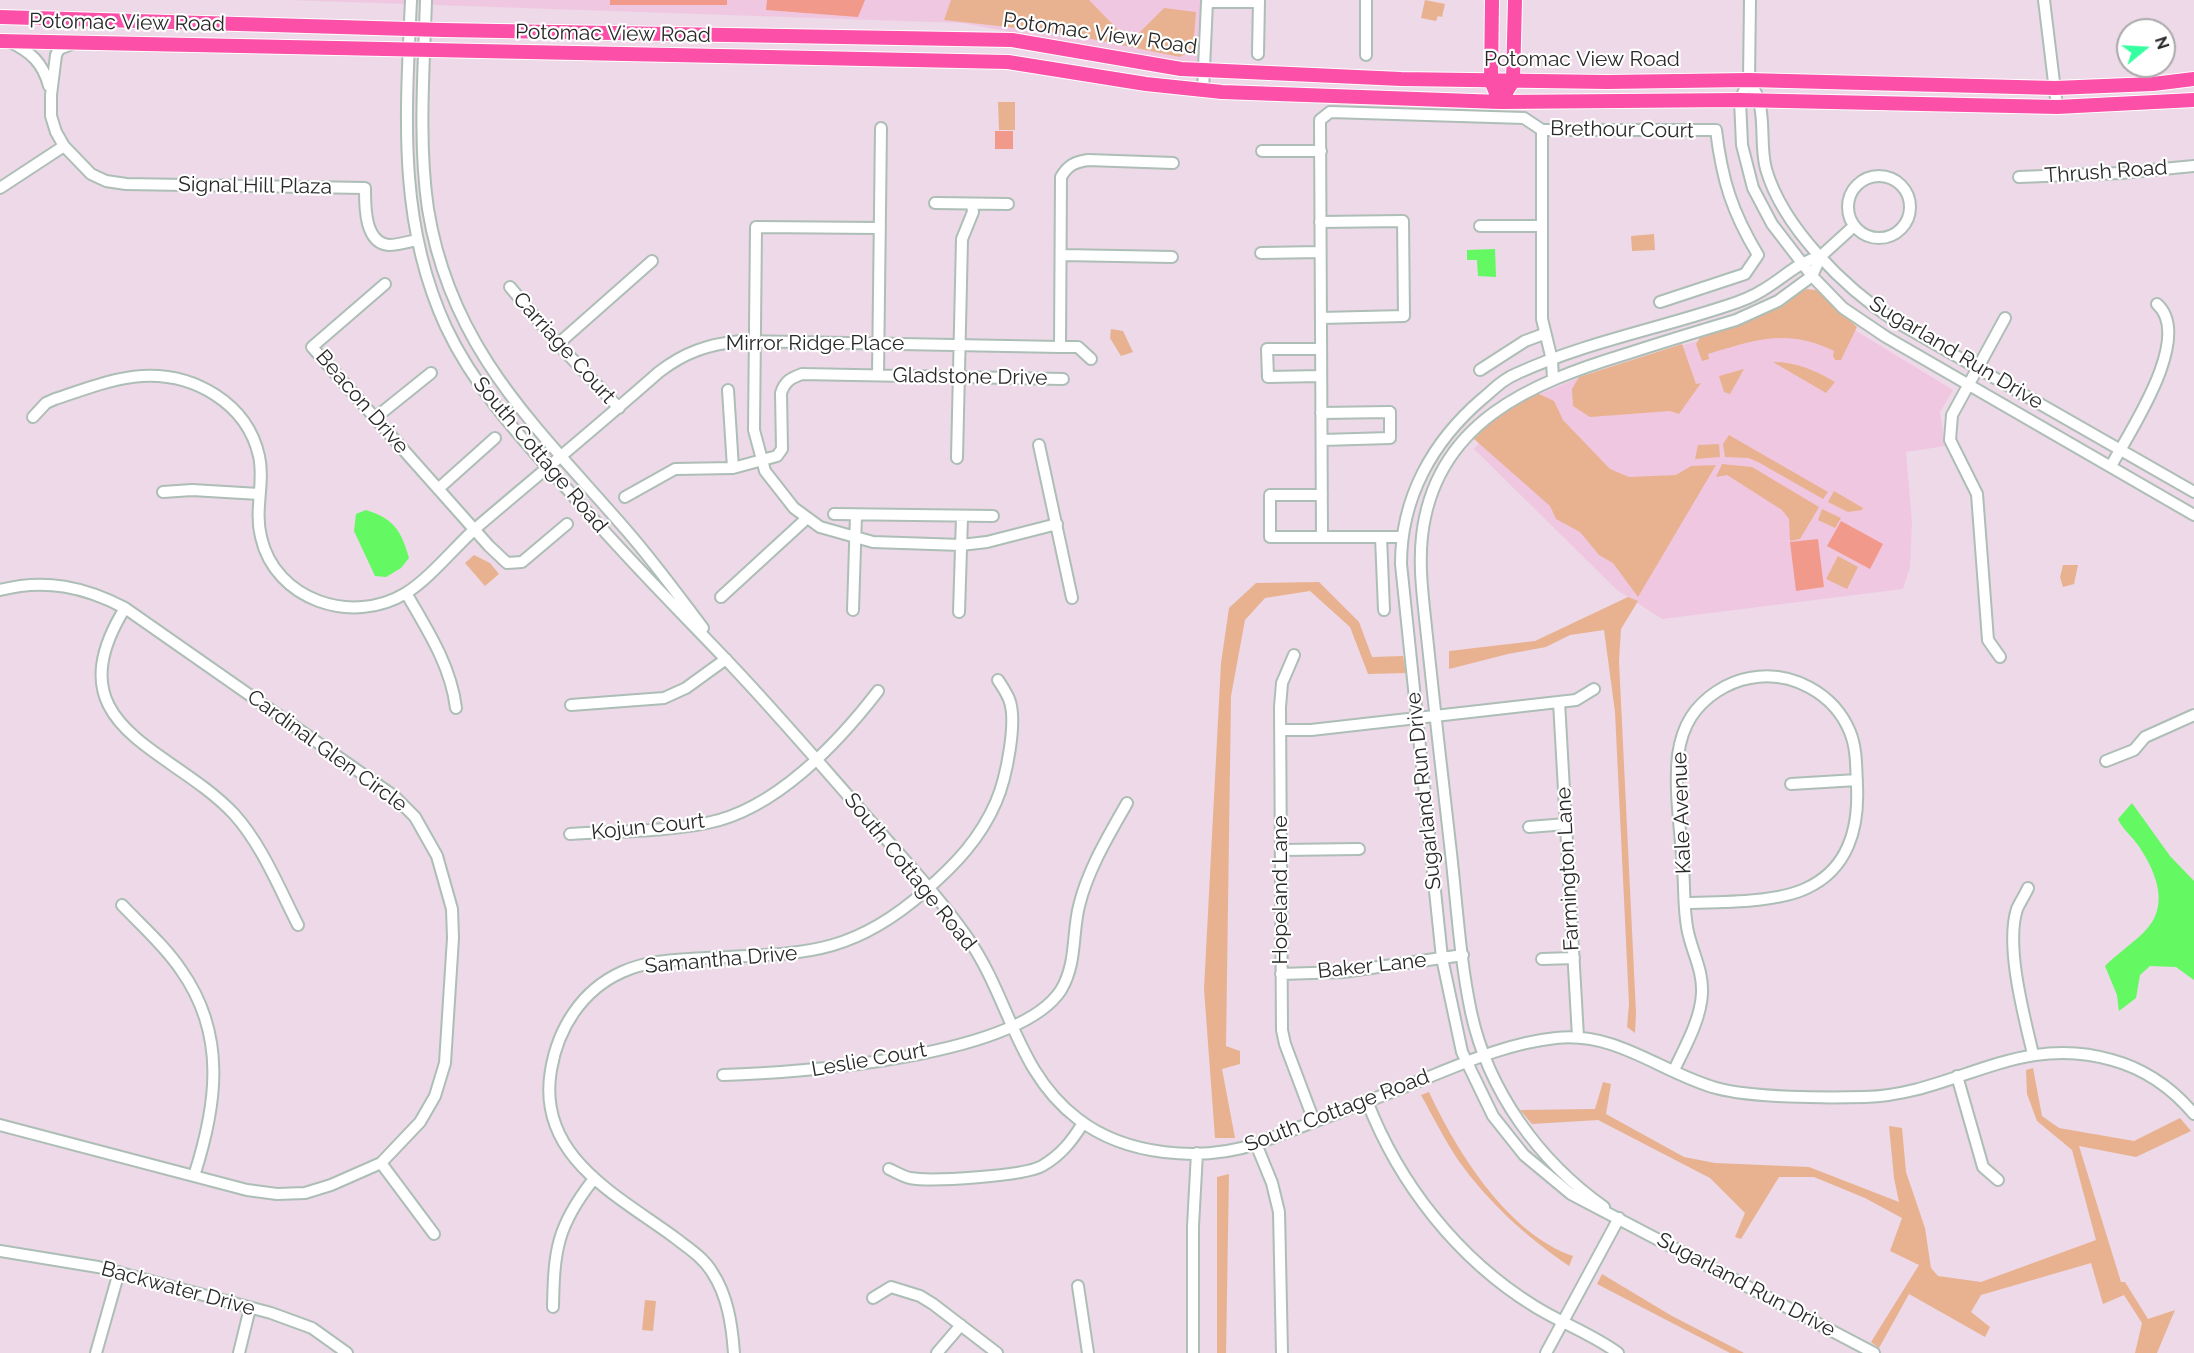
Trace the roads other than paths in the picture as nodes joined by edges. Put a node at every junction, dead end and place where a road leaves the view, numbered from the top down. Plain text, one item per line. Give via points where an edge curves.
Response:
1 (411, 0) edge
2 (426, 0) edge
3 (1366, 0) edge
4 (1492, 0) edge
5 (1515, 0) edge
6 (1750, 0) edge
7 (2044, 0) edge
8 (1258, 1) edge
9 (0, 17) edge
10 (410, 29) junction
11 (425, 29) junction
12 (5, 41) edge
13 (72, 44) junction
14 (409, 51) junction
15 (425, 52) junction
16 (1258, 54) dead end
17 (1366, 55) dead end
18 (1203, 71) junction
19 (2194, 79) edge
20 (1749, 80) junction
21 (1491, 81) junction
22 (1513, 81) junction
23 (2055, 88) junction
24 (1203, 90) junction
25 (51, 95) junction
26 (1740, 100) junction
27 (2194, 100) edge
28 (1760, 101) junction
29 (1500, 102) junction
30 (2057, 107) junction
31 (881, 128) dead end
32 (1542, 130) junction
33 (64, 146) junction
34 (1321, 151) junction
35 (1262, 152) dead end
36 (1173, 163) dead end
37 (2194, 166) edge
38 (2019, 177) dead end
39 (0, 188) edge
40 (935, 203) dead end
41 (972, 204) junction
42 (1008, 204) dead end
43 (1320, 222) junction
44 (1480, 226) dead end
45 (1542, 226) junction
46 (1854, 226) junction
47 (879, 228) junction
48 (417, 240) junction
49 (1320, 252) junction
50 (1261, 253) dead end
51 (1062, 255) junction
52 (1821, 256) junction
53 (1172, 257) dead end
54 (652, 261) dead end
55 (1801, 262) junction
56 (1812, 276) junction
57 (386, 284) dead end
58 (510, 287) dead end
59 (1659, 302) dead end
60 (2157, 304) dead end
61 (1321, 318) junction
62 (2005, 318) dead end
63 (1544, 334) junction
64 (754, 341) junction
65 (878, 343) junction
66 (558, 344) junction
67 (958, 345) junction
68 (1060, 347) junction
69 (1321, 349) junction
70 (1091, 359) dead end
71 (1552, 360) junction
72 (1977, 367) junction
73 (1480, 370) dead end
74 (431, 373) dead end
75 (878, 375) junction
76 (1320, 376) junction
77 (958, 377) junction
78 (1063, 379) dead end
79 (1553, 379) junction
80 (1968, 384) junction
81 (728, 390) dead end
82 (619, 408) junction
83 (1321, 413) junction
84 (33, 417) dead end
85 (375, 418) junction
86 (495, 438) dead end
87 (1322, 440) junction
88 (1039, 445) dead end
89 (2120, 449) junction
90 (561, 456) junction
91 (957, 458) dead end
92 (761, 461) junction
93 (2111, 466) junction
94 (548, 467) junction
95 (733, 468) junction
96 (438, 489) junction
97 (164, 492) dead end
98 (2194, 492) edge
99 (258, 494) junction
100 (1322, 495) junction
101 (625, 496) dead end
102 (834, 514) dead end
103 (856, 514) junction
104 (2194, 515) edge
105 (993, 516) dead end
106 (962, 517) junction
107 (806, 519) junction
108 (567, 524) dead end
109 (1057, 524) junction
110 (475, 530) junction
111 (1323, 537) junction
112 (1381, 537) junction
113 (1402, 537) junction
114 (855, 539) junction
115 (961, 545) junction
116 (0, 590) edge
117 (406, 593) junction
118 (721, 597) dead end
119 (1072, 598) dead end
120 (125, 608) junction
121 (853, 610) dead end
122 (1384, 610) dead end
123 (960, 612) dead end
124 (1294, 655) dead end
125 (2000, 657) dead end
126 (726, 659) junction
127 (998, 680) dead end
128 (1594, 689) dead end
129 (878, 691) dead end
130 (1559, 702) junction
131 (571, 705) dead end
132 (456, 708) dead end
133 (1435, 715) junction
134 (2194, 715) edge
135 (1416, 718) junction
136 (1280, 730) junction
137 (817, 760) junction
138 (2106, 761) dead end
139 (1857, 780) junction
140 (1791, 784) dead end
141 (1127, 803) dead end
142 (1566, 824) junction
143 (1529, 827) dead end
144 (570, 834) dead end
145 (1359, 849) dead end
146 (1281, 850) junction
147 (928, 888) junction
148 (2028, 888) dead end
149 (1685, 903) junction
150 (122, 905) dead end
151 (298, 925) dead end
152 (1463, 955) junction
153 (1442, 958) junction
154 (1574, 958) junction
155 (1542, 959) dead end
156 (1281, 974) junction
157 (1012, 1027) junction
158 (1578, 1037) junction
159 (2034, 1054) junction
160 (1485, 1055) junction
161 (1466, 1062) junction
162 (1674, 1070) junction
163 (723, 1075) dead end
164 (1957, 1076) junction
165 (1367, 1101) junction
166 (2194, 1114) edge
167 (1314, 1121) junction
168 (1083, 1123) junction
169 (0, 1125) edge
170 (1256, 1144) junction
171 (1197, 1153) junction
172 (381, 1163) junction
173 (890, 1169) dead end
174 (194, 1176) junction
175 (593, 1180) junction
176 (1998, 1180) dead end
177 (1619, 1218) junction
178 (434, 1234) dead end
179 (0, 1251) edge
180 (119, 1272) junction
181 (1078, 1286) dead end
182 (873, 1298) dead end
183 (553, 1307) dead end
184 (250, 1308) junction
185 (1562, 1323) junction
186 (961, 1325) junction
187 (96, 1353) edge
188 (239, 1353) edge
189 (347, 1353) edge
190 (734, 1353) edge
191 (937, 1353) edge
192 (997, 1353) edge
193 (1088, 1353) edge
194 (1193, 1353) edge
195 (1282, 1353) edge
196 (1546, 1353) edge
197 (1618, 1353) edge
198 (1874, 1353) edge

1 - 10 street, South Cottage Road
2 - 11 street, South Cottage Road
3 - 17 street
4 - 21 main road
5 - 22 main road
6 - 20 street
7 - 23 street
8 - 16 street
8 - 18 street via 1207,2
9 - 10 main road, Potomac View Road
10 - 11 main road, Potomac View Road
10 - 14 street, South Cottage Road
11 - 15 street, South Cottage Road
11 - 18 main road, Potomac View Road via 1012,40
12 - 13 main road, Potomac View Road
12 - 25 street via 35,57 46,75
13 - 14 main road, Potomac View Road
13 - 25 street via 57,51
14 - 15 main road, Potomac View Road
14 - 48 street, South Cottage Road via 408,184
15 - 24 main road, Potomac View Road via 1008,62
15 - 90 street, South Cottage Road via 425,183 443,272 464,324 489,368
18 - 21 main road, Potomac View Road
18 - 24 street
19 - 23 main road, Potomac View Road
20 - 22 main road, Potomac View Road
20 - 23 main road, Potomac View Road
20 - 26 street, Sugarland Run Drive
20 - 28 street, Sugarland Run Drive
21 - 22 main road, Potomac View Road
21 - 29 main road
22 - 29 main road
23 - 30 street
24 - 29 main road, Potomac View Road
25 - 33 street, Signal Hill Plaza via 53,126
26 - 28 main road, Potomac View Road
26 - 29 main road, Potomac View Road
26 - 55 street, Sugarland Run Drive via 1742,144 1753,189 1772,224
27 - 30 main road, Potomac View Road
28 - 30 main road, Potomac View Road
28 - 52 street, Sugarland Run Drive via 1761,140 1769,179 1790,218
31 - 47 street, Gladstone Drive
32 - 34 street, Brethour Court via 1524,118 1330,112 1320,120
32 - 45 street
32 - 59 street, Brethour Court via 1716,130 1720,166 1733,210 1758,255 1745,274
33 - 39 street
33 - 48 street, Signal Hill Plaza via 91,174 116,183 365,188 367,220 377,238 390,245
34 - 35 street
34 - 43 street, Brethour Court
36 - 51 street via 1088,160 1067,167 1061,177
37 - 38 street, Thrush Road
40 - 41 street
41 - 42 street
41 - 67 street via 973,212 962,239
43 - 49 street, Brethour Court
43 - 61 street via 1403,221 1404,304 1404,316
44 - 45 street
45 - 63 street
46 - 46 street via 1864,235 1878,239 1898,232 1911,209 1901,184 1879,176 1857,185 1848,209
46 - 52 street
47 - 64 street via 756,226
47 - 65 street, Gladstone Drive
48 - 94 street, South Cottage Road via 430,288 462,356 494,405
49 - 50 street
49 - 61 street, Brethour Court
51 - 53 street
51 - 68 street
52 - 55 street
52 - 56 street
52 - 72 street, Sugarland Run Drive via 1872,306
54 - 66 street
55 - 56 street, Sugarland Run Drive
55 - 71 street, Sugarland Run Drive via 1747,299
56 - 79 street, Sugarland Run Drive via 1754,314
56 - 80 street, Sugarland Run Drive via 1858,319
57 - 85 street, Beacon Drive via 312,347
58 - 66 street, Carriage Court
60 - 89 street via 2169,317 2171,348 2153,392
61 - 69 street, Brethour Court
62 - 72 street
63 - 71 street
63 - 73 street via 1525,341
64 - 65 street, Mirror Ridge Place
64 - 82 street, Mirror Ridge Place via 716,344 686,354
64 - 92 street via 753,411
65 - 67 street, Mirror Ridge Place
65 - 75 street, Gladstone Drive
66 - 82 street, Carriage Court
67 - 68 street, Mirror Ridge Place
67 - 77 street
68 - 70 street, Mirror Ridge Place via 1078,347
69 - 76 street, Brethour Court
69 - 76 street via 1267,349 1268,377
71 - 79 street
71 - 113 street, Sugarland Run Drive via 1499,383 1451,428 1424,469
72 - 80 street
72 - 89 street, Sugarland Run Drive
74 - 85 street
75 - 77 street, Gladstone Drive
75 - 92 street, Gladstone Drive via 792,377 781,393 782,449 777,456
76 - 83 street, Brethour Court
77 - 78 street, Gladstone Drive
77 - 91 street
79 - 133 street, Sugarland Run Drive via 1507,401 1475,427 1448,461 1434,492 1424,522 1420,563
80 - 93 street, Sugarland Run Drive
80 - 125 street via 1952,415 1950,440 1977,494 1988,640
81 - 95 street
82 - 90 street, Mirror Ridge Place
83 - 87 street, Brethour Court
83 - 87 street via 1390,412 1390,438
84 - 99 street, Mirror Ridge Place via 55,399 126,378 157,376 197,385 231,405 247,425 260,459
85 - 96 street, Beacon Drive
86 - 96 street
87 - 100 street, Brethour Court
88 - 109 street
89 - 93 street
89 - 98 street, Sugarland Run Drive
90 - 94 street, Mirror Ridge Place
90 - 126 street, South Cottage Road via 664,576
92 - 95 street
92 - 107 street via 783,496
93 - 104 street, Sugarland Run Drive
94 - 110 street, Mirror Ridge Place
94 - 126 street, South Cottage Road via 625,556
95 - 101 street via 675,469
96 - 110 street, Beacon Drive
97 - 99 street
99 - 117 street, Mirror Ridge Place via 258,523 266,554 284,579 299,591 341,608 375,606
100 - 111 street, Brethour Court
100 - 111 street via 1270,495 1270,537
102 - 103 street
103 - 106 street
103 - 114 street
105 - 106 street
106 - 115 street
107 - 114 street
107 - 118 street
108 - 110 street, Beacon Drive via 515,564 501,558
109 - 115 street
109 - 119 street
110 - 117 street, Mirror Ridge Place
111 - 112 street
112 - 113 street
112 - 122 street
113 - 135 street, Sugarland Run Drive via 1402,589
114 - 115 street
114 - 121 street
115 - 123 street
116 - 120 street, Cardinal Glen Circle via 42,584 78,587
117 - 132 street via 441,659
120 - 151 street via 105,654 102,681 109,707 127,732 235,816 256,845
120 - 172 street, Cardinal Glen Circle via 394,796 415,817 437,856 452,909 445,1063 435,1096 420,1122
124 - 136 street, Hopeland Lane via 1282,684
126 - 131 street via 686,688 664,698
126 - 137 street, South Cottage Road
127 - 147 street, Samantha Drive via 1010,701 1009,762 1001,791 976,840
128 - 130 street via 1576,700
129 - 137 street, Kojun Court via 847,731
130 - 133 street
130 - 142 street, Farmington Lane
133 - 135 street
133 - 152 street, Sugarland Run Drive
134 - 138 street via 2145,736 2134,750
135 - 136 street
135 - 153 street, Sugarland Run Drive
136 - 146 street, Hopeland Lane
137 - 144 street, Kojun Court via 752,805 708,823
137 - 147 street, South Cottage Road
139 - 140 street
139 - 149 street, Kale Avenue via 1854,833 1840,861 1824,878 1806,889 1786,894
139 - 149 street, Kale Avenue via 1850,732 1835,709 1816,691 1786,679 1757,676 1736,681 1711,695 1688,722 1678,758
141 - 157 street, Leslie Court via 1088,881 1065,981 1044,1008
142 - 143 street
142 - 154 street, Farmington Lane
145 - 146 street
146 - 156 street, Hopeland Lane
147 - 157 street, South Cottage Road via 982,960
147 - 175 street, Samantha Drive via 885,922 841,944 802,953 652,962 622,972 591,992 576,1008 560,1037 549,1087 559,1134
148 - 159 street via 2017,910 2016,972
149 - 162 street, Kale Avenue via 1689,936 1701,972 1702,997
150 - 174 street via 181,969 198,998 208,1029 215,1064 210,1124
152 - 153 street, Baker Lane
152 - 160 street, Sugarland Run Drive via 1471,1010
153 - 156 street, Baker Lane via 1343,972
153 - 161 street, Sugarland Run Drive via 1454,1025
154 - 155 street
154 - 158 street, Farmington Lane
156 - 167 street, Hopeland Lane via 1285,1044
157 - 163 street, Leslie Court via 964,1042 857,1064
157 - 168 street, South Cottage Road via 1052,1097
158 - 160 street, South Cottage Road via 1528,1041
158 - 162 street, South Cottage Road via 1624,1048
159 - 164 street, South Cottage Road
159 - 166 street, South Cottage Road via 2094,1054 2126,1064 2155,1078
160 - 161 street, South Cottage Road
160 - 177 street, Sugarland Run Drive via 1511,1109 1553,1166
161 - 165 street, South Cottage Road
161 - 177 street, Sugarland Run Drive via 1493,1116 1524,1155 1571,1194
162 - 164 street, South Cottage Road via 1727,1090 1861,1097 1883,1097
164 - 176 street via 1983,1167
165 - 167 street, South Cottage Road
165 - 185 street via 1396,1162 1457,1243 1501,1284
167 - 170 street, South Cottage Road
168 - 171 street, South Cottage Road via 1132,1145
168 - 173 street via 1062,1152 1028,1172 909,1178
169 - 174 street, Cardinal Glen Circle
170 - 171 street, South Cottage Road
170 - 195 street via 1279,1212
171 - 194 street
172 - 174 street, Cardinal Glen Circle via 305,1193 247,1190
172 - 178 street
175 - 183 street via 561,1231 555,1257
175 - 190 street, Samantha Drive via 707,1265 728,1309
177 - 185 street
177 - 198 street, Sugarland Run Drive
179 - 180 street, Backwater Drive
180 - 184 street, Backwater Drive
180 - 187 street
181 - 193 street
182 - 186 street via 891,1287 906,1291 933,1304
184 - 188 street
184 - 189 street, Backwater Drive via 301,1322
185 - 196 street
185 - 197 street
186 - 191 street
186 - 192 street

